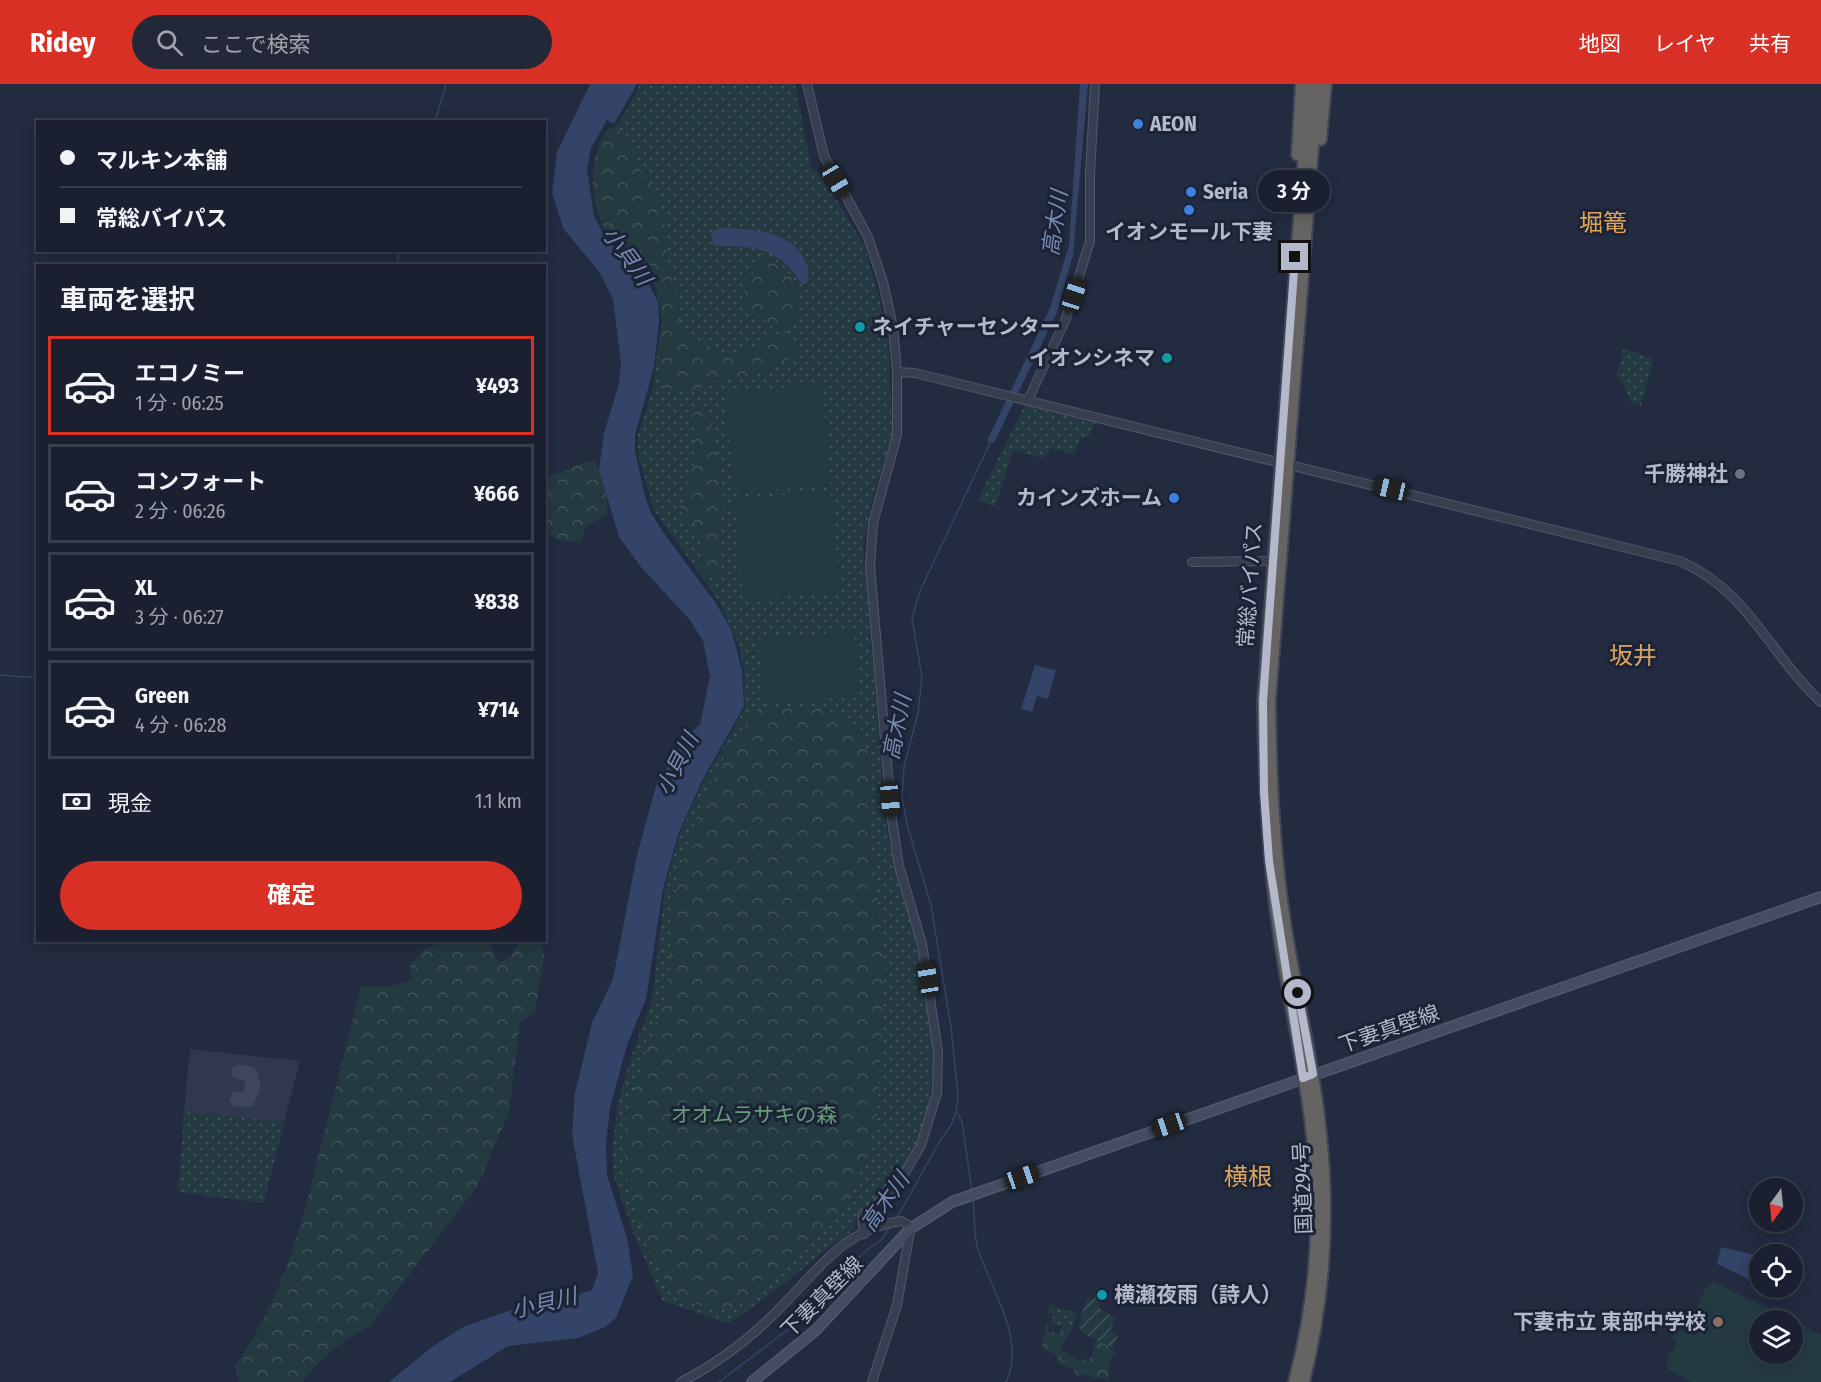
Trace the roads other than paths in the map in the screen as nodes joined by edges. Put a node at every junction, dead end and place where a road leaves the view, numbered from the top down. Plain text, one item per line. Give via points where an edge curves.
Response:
1 (807, 84) edge
2 (1095, 84) edge
3 (1301, 84) edge
4 (1309, 84) edge
5 (1318, 84) edge
6 (1326, 84) edge
7 (1301, 237) junction
8 (897, 372) junction
9 (1025, 400) junction
10 (1284, 463) junction
11 (1272, 561) junction
12 (1192, 562) dead end
13 (1821, 702) edge
14 (1821, 897) edge
15 (1298, 993) joint
16 (1308, 1076) junction
17 (910, 1229) junction
18 (864, 1234) junction
19 (681, 1382) edge
20 (752, 1382) edge
21 (872, 1382) edge
22 (1293, 1382) edge
23 (1304, 1382) edge

1 - 8 street via 824,156 877,260 893,327
2 - 9 street via 1089,248 1065,321
3 - 7 highway via 1297,132
4 - 7 highway
5 - 7 highway
6 - 7 highway via 1321,142
7 - 10 highway, 常総バイパス
7 - 10 highway, 常総バイパス via 1293,401
8 - 9 street
8 - 18 street via 897,435 873,523 870,567 892,820 899,866 925,962 938,1052 938,1082 921,1145 896,1188 862,1215
9 - 10 street
10 - 11 highway, 常総バイパス
10 - 13 street via 1689,565 1715,580 1739,602
10 - 15 highway, 常総バイパス via 1272,659 1272,792 1286,927
11 - 12 street
11 - 16 highway, 常総バイパス via 1263,701 1264,792 1276,917
14 - 16 main road, 下妻真壁線
15 - 16 highway, 国道294号
16 - 17 main road, 下妻真壁線 via 972,1194 938,1209
16 - 22 highway, 国道294号 via 1317,1220 1311,1299
16 - 23 highway, 国道294号 via 1320,1125 1325,1221 1319,1300
17 - 18 street via 899,1221
17 - 20 main road, 下妻真壁線 via 848,1300 789,1355
17 - 21 street via 897,1305
18 - 19 street via 832,1252 748,1339

